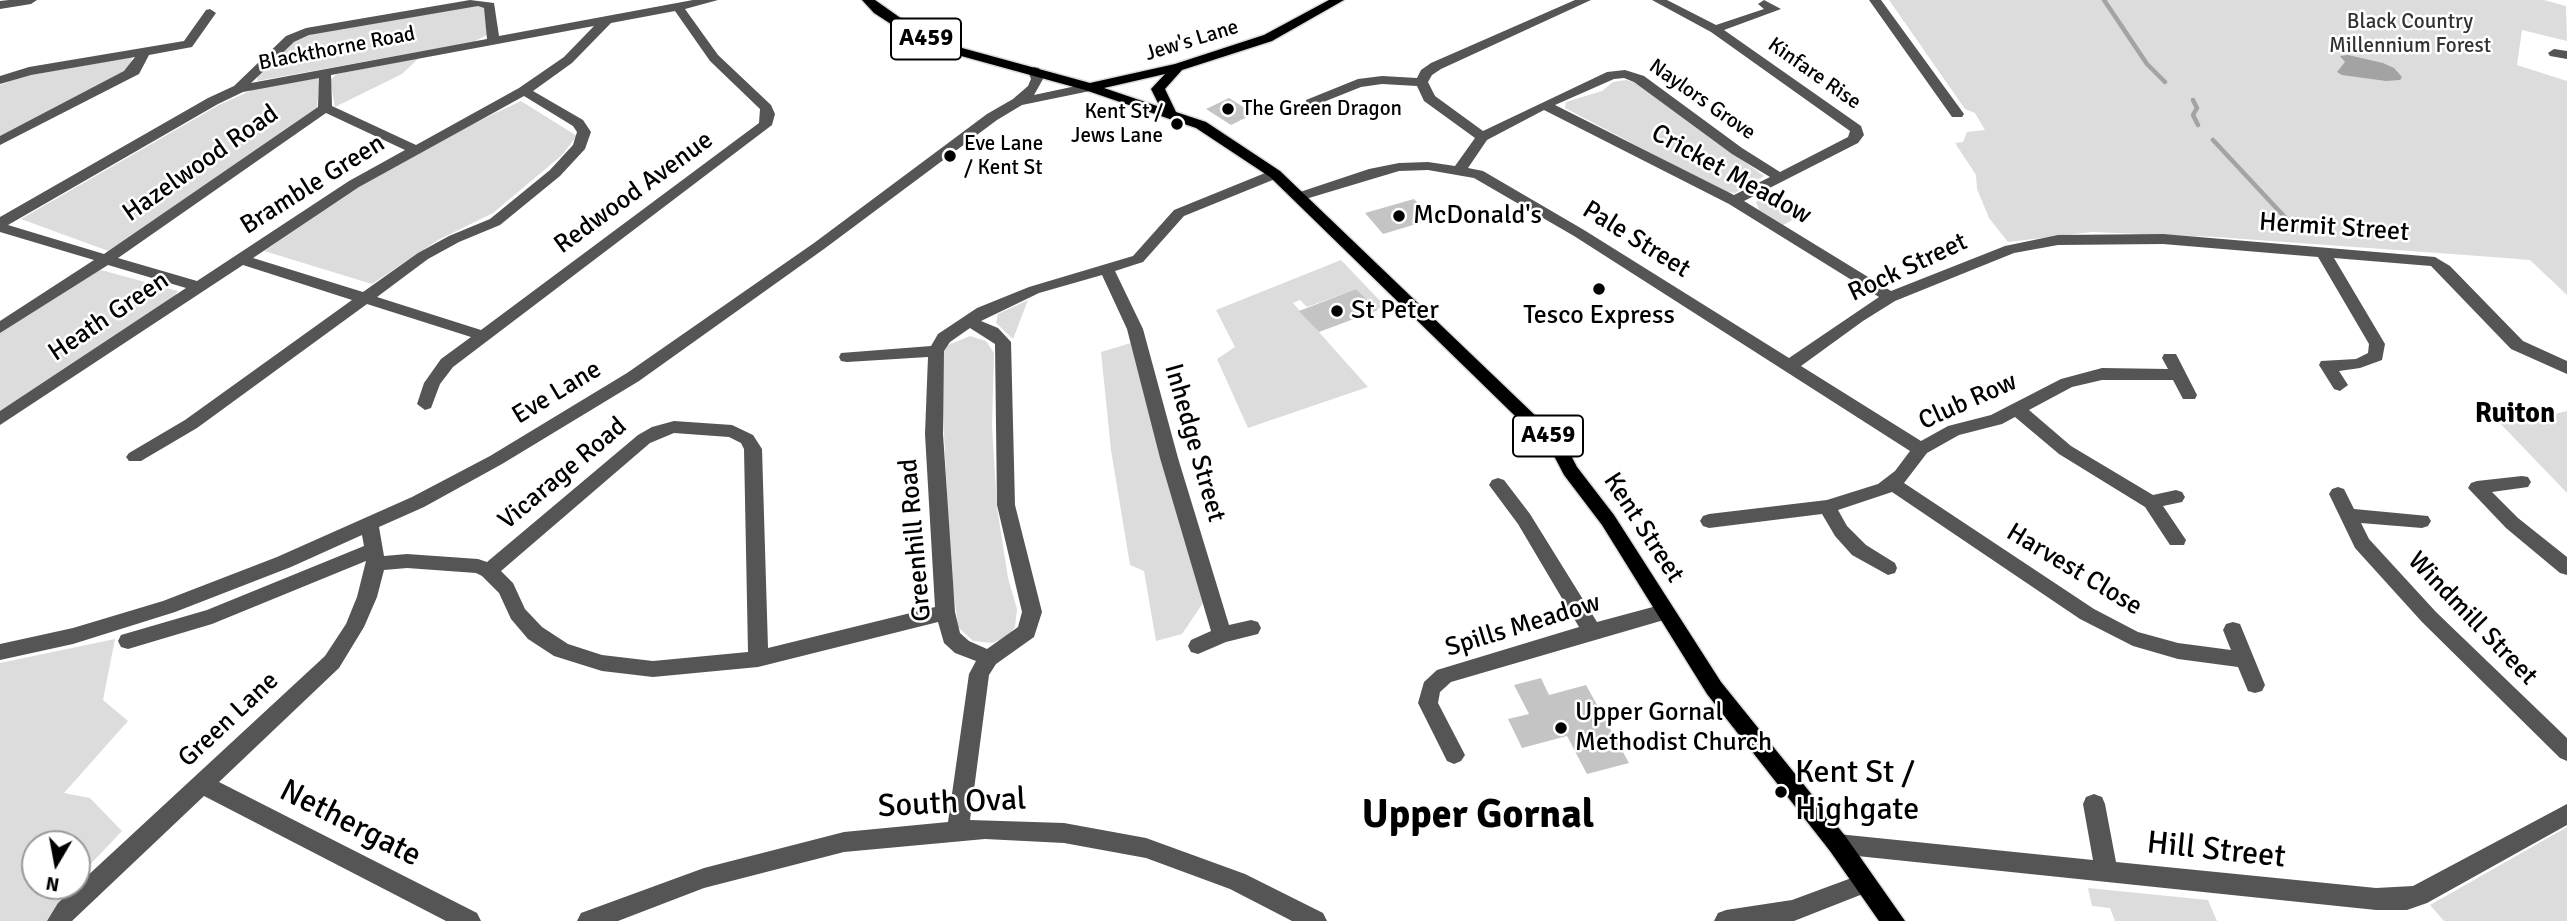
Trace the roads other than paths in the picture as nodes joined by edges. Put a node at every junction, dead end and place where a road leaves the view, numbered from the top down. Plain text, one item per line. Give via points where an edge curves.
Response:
1 (31, 0) edge
2 (626, 0) edge
3 (712, 0) edge
4 (869, 0) edge
5 (1338, 0) edge
6 (1585, 0) edge
7 (1658, 0) edge
8 (1875, 0) edge
9 (1764, 4) dead end
10 (0, 5) edge
11 (678, 7) junction
12 (210, 13) dead end
13 (629, 16) junction
14 (607, 20) junction
15 (1716, 29) junction
16 (493, 41) junction
17 (144, 52) junction
18 (1178, 67) junction
19 (1034, 71) junction
20 (325, 72) junction
21 (0, 80) edge
22 (1422, 82) junction
23 (1090, 87) junction
24 (239, 89) junction
25 (524, 91) junction
26 (1018, 102) junction
27 (1311, 103) dead end
28 (1544, 105) junction
29 (325, 108) junction
30 (1170, 113) junction
31 (1972, 119) dead end
32 (1482, 137) junction
33 (0, 141) edge
34 (416, 150) junction
35 (1460, 169) junction
36 (1275, 174) junction
37 (1779, 177) junction
38 (1299, 197) junction
39 (1734, 201) junction
40 (0, 225) edge
41 (2058, 240) joint
42 (2323, 253) junction
43 (241, 259) junction
44 (105, 260) junction
45 (1107, 269) junction
46 (199, 287) junction
47 (1891, 297) junction
48 (365, 298) junction
49 (969, 321) junction
50 (0, 328) edge
51 (481, 335) junction
52 (936, 351) junction
53 (847, 357) dead end
54 (2170, 358) dead end
55 (1791, 365) junction
56 (2567, 368) edge
57 (2179, 375) junction
58 (2340, 385) dead end
59 (2189, 395) dead end
60 (425, 404) dead end
61 (2018, 410) junction
62 (0, 419) edge
63 (1921, 449) junction
64 (135, 457) dead end
65 (2522, 482) dead end
66 (1893, 484) junction
67 (1499, 485) dead end
68 (2338, 494) dead end
69 (2176, 497) dead end
70 (2151, 502) junction
71 (1827, 507) junction
72 (2348, 515) junction
73 (1709, 521) dead end
74 (2421, 521) dead end
75 (370, 525) junction
76 (2177, 540) dead end
77 (375, 557) junction
78 (1888, 568) dead end
79 (2567, 568) edge
80 (489, 571) junction
81 (946, 612) junction
82 (1664, 612) junction
83 (1251, 628) dead end
84 (2233, 630) dead end
85 (1592, 631) junction
86 (1223, 635) junction
87 (128, 641) dead end
88 (1198, 646) dead end
89 (0, 652) edge
90 (989, 657) junction
91 (758, 659) junction
92 (2245, 660) junction
93 (2255, 685) dead end
94 (2567, 752) edge
95 (1454, 755) dead end
96 (202, 784) junction
97 (2094, 804) dead end
98 (2567, 814) edge
99 (958, 830) junction
100 (1838, 844) junction
101 (2106, 871) junction
102 (1865, 883) junction
103 (59, 921) edge
104 (470, 921) edge
105 (589, 921) edge
106 (1315, 921) edge
107 (1726, 921) edge
108 (1893, 921) edge

1 - 10 street
2 - 13 street
3 - 11 street, Blackthorne Road
4 - 19 main road, A459 via 915,34 947,48
5 - 18 main road, Jew's Lane via 1268,38
6 - 22 street via 1436,66
7 - 15 street, Kinfare Rise
8 - 31 street via 1951,116
9 - 15 street via 1775,9
11 - 13 street, Blackthorne Road
11 - 51 street, Redwood Avenue via 714,58 766,108 765,125
12 - 17 street via 188,44
13 - 14 street, Blackthorne Road
14 - 16 street, Blackthorne Road
14 - 25 street, Bramble Green via 568,60
15 - 37 street, Kinfare Rise via 1856,129 1853,140
16 - 20 street, Blackthorne Road
16 - 24 street via 490,6 479,2 306,32 290,39
17 - 21 street
17 - 33 street via 130,74
18 - 23 main road, Jew's Lane
18 - 30 main road via 1158,89
19 - 23 main road, A459
19 - 26 street via 1034,88
20 - 24 street, Blackthorne Road
20 - 29 street
22 - 27 street via 1358,83
22 - 32 street via 1429,98
23 - 26 street, Eve Lane
23 - 30 main road, Kent Street / A459
24 - 40 street, Blackthorne Road
25 - 34 street, Bramble Green
25 - 48 street via 578,123 584,132 580,146 495,222 423,256
26 - 75 street, Eve Lane via 598,400 496,460
28 - 32 street, Naylors Grove
28 - 37 street, Naylors Grove via 1612,75 1625,74 1639,79
28 - 39 street, Cricket Meadow
29 - 34 street
29 - 44 street, Hazelwood Road
30 - 36 main road, Kent Street / A459 via 1201,125
32 - 35 street, Naylors Grove
34 - 43 street, Bramble Green via 354,184
35 - 38 street, Pale Street via 1399,167
35 - 55 street, Pale Street via 1478,174 1579,233
36 - 38 main road, Kent Street / A459
36 - 45 street via 1179,214 1138,259
37 - 39 street, Kinfare Rise
38 - 82 main road, Kent Street / A459 via 1559,448
39 - 47 street, Cricket Meadow
40 - 44 street, Heath Green
41 - 42 street, Hermit Street via 2163,239
41 - 47 street, Rock Street via 2010,249
42 - 56 street, Hermit Street via 2435,262 2517,345
42 - 58 street via 2377,344 2376,356 2360,363 2327,365
43 - 46 street
43 - 48 street, Bramble Green
44 - 46 street, Heath Green
44 - 50 street, Heath Green
45 - 49 street via 1022,295
45 - 86 street, Inhedge Street via 1135,329
46 - 62 street, Heath Green
47 - 55 street, Rock Street
48 - 51 street, Bramble Green
48 - 64 street via 191,424
49 - 52 street via 944,338
49 - 90 street via 1003,342 1006,505 1032,612 1027,631
51 - 60 street, Redwood Avenue via 447,363 432,383
52 - 53 street
52 - 81 street, Greenhill Road via 934,434
54 - 57 street
55 - 63 street, Pale Street
57 - 59 street
57 - 61 street, Club Row via 2102,374 2067,383
61 - 63 street, Club Row via 1954,430
61 - 70 street via 2065,450
63 - 66 street, Club Row
65 - 79 street via 2477,488
66 - 71 street, Club Row
66 - 92 street, Harvest Close via 2087,614 2133,638 2178,651
67 - 85 street
68 - 72 street, Windmill Street
69 - 70 street
70 - 76 street
71 - 73 street, Club Row
71 - 78 street via 1859,550
72 - 74 street, Windmill Street
72 - 94 street, Windmill Street via 2362,543 2429,617
75 - 77 street, Green Lane
75 - 89 street, Eve Lane via 168,607 74,636
77 - 80 street via 478,566
77 - 87 street
77 - 96 street, Green Lane via 367,597 332,662
80 - 91 street via 506,588 517,614 535,634 561,650 602,663 653,668
80 - 91 street, Vicarage Road via 644,439 674,427 732,431 747,439 753,449
81 - 90 street, Greenhill Road via 951,637 962,647
81 - 91 street
82 - 85 street, Spills Meadow
82 - 100 main road, Kent Street / A459 via 1714,688
83 - 86 street
84 - 92 street
85 - 95 street, Spills Meadow via 1444,676 1430,688 1429,702
86 - 88 street
90 - 99 street via 979,674
92 - 93 street
96 - 103 street, Green Lane
96 - 104 street, Nethergate
97 - 101 street
98 - 101 street, Hill Street via 2407,899
99 - 105 street, South Oval via 844,842 704,878
99 - 106 street, South Oval via 1064,833 1146,849 1237,881
100 - 101 street, Hill Street
100 - 102 main road, Kent Street / A459
102 - 107 street via 1792,911
102 - 108 main road, A459

